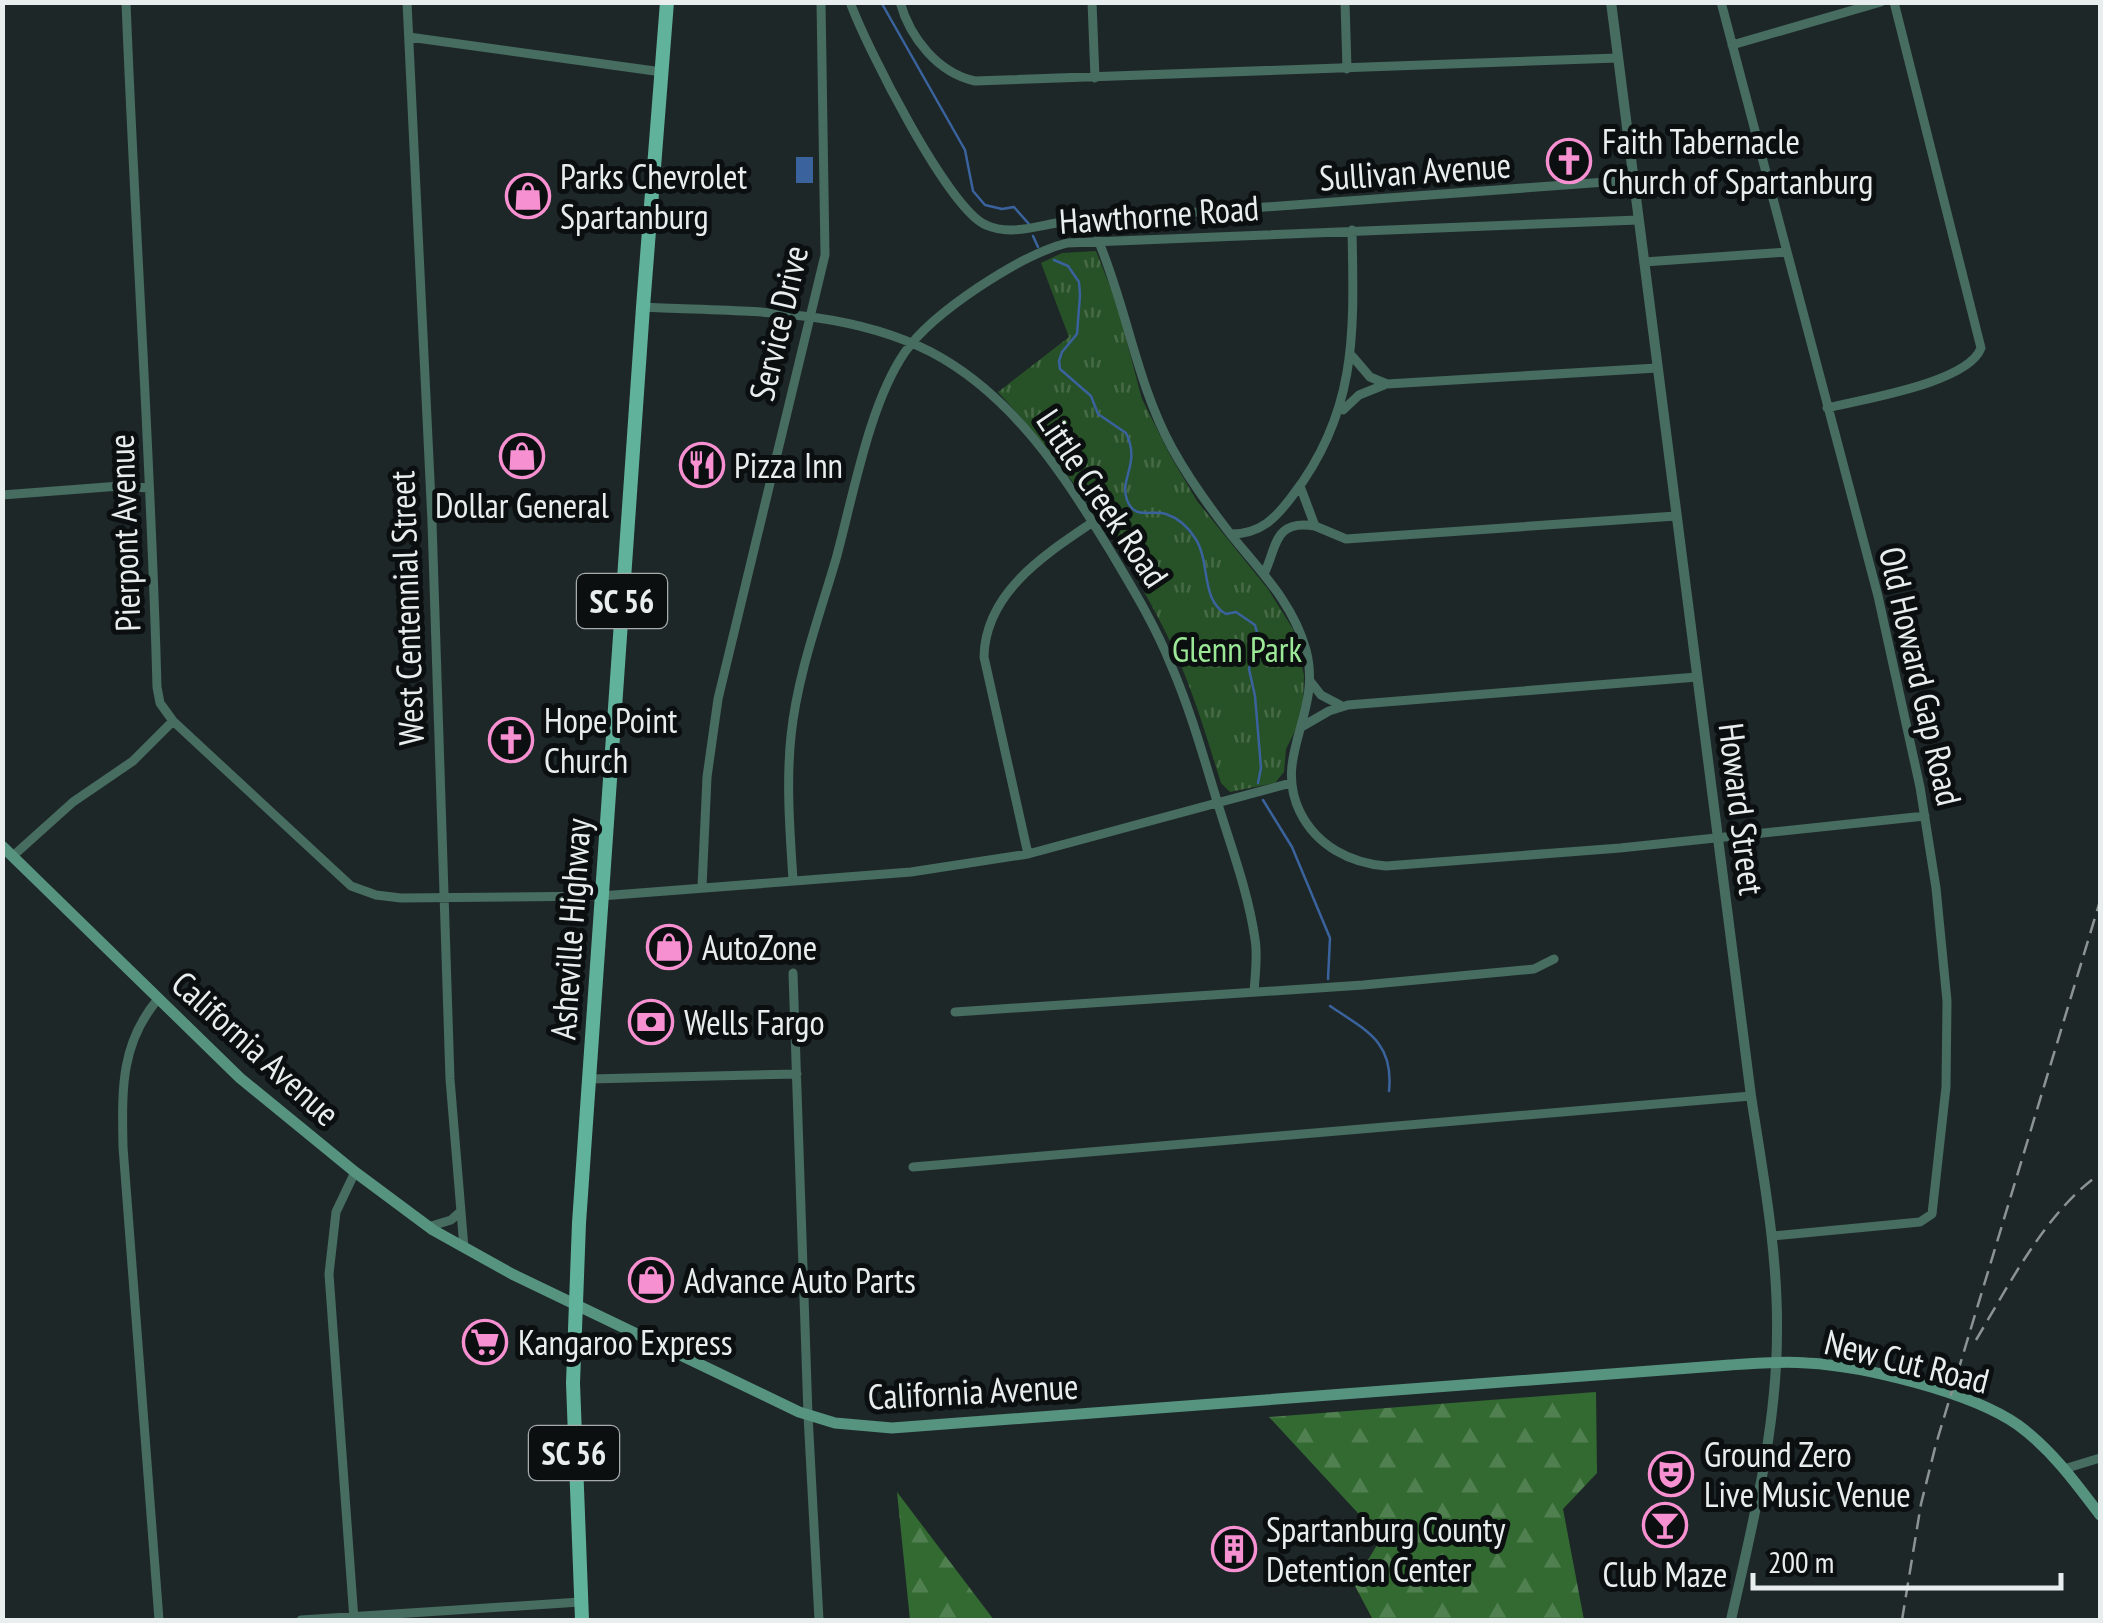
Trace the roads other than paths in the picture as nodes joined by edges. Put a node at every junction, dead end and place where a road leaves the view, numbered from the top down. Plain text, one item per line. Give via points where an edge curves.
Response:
1 (126, 2) edge
2 (407, 2) edge
3 (667, 2) edge
4 (822, 2) edge
5 (850, 2) edge
6 (900, 2) edge
7 (1092, 2) edge
8 (1345, 2) edge
9 (1611, 2) edge
10 (1721, 2) edge
11 (1881, 2) edge
12 (1894, 2) edge
13 (409, 37) junction
14 (1732, 45) junction
15 (1618, 58) junction
16 (1347, 68) junction
17 (662, 72) junction
18 (1095, 78) junction
19 (1633, 180) junction
20 (1638, 220) junction
21 (1352, 230) junction
22 (1098, 240) junction
23 (1787, 252) junction
24 (1644, 262) junction
25 (643, 307) junction
26 (812, 316) junction
27 (912, 343) junction
28 (1352, 355) junction
29 (1657, 368) junction
30 (1387, 384) junction
31 (1827, 408) junction
32 (1337, 416) junction
33 (1300, 486) junction
34 (149, 488) junction
35 (2, 495) edge
36 (1676, 516) junction
37 (1093, 522) junction
38 (1315, 526) junction
39 (1231, 534) junction
40 (1264, 574) junction
41 (1697, 677) junction
42 (1310, 681) junction
43 (1343, 706) junction
44 (173, 721) junction
45 (1303, 726) junction
46 (1291, 783) junction
47 (1218, 804) junction
48 (1925, 816) junction
49 (1718, 838) junction
50 (2, 846) edge
51 (1028, 854) junction
52 (14, 856) junction
53 (793, 880) junction
54 (702, 887) junction
55 (442, 896) junction
56 (602, 896) junction
57 (1554, 959) dead end
58 (794, 973) dead end
59 (1254, 992) junction
60 (158, 999) junction
61 (954, 1012) dead end
62 (797, 1074) junction
63 (590, 1079) junction
64 (1752, 1096) junction
65 (913, 1168) dead end
66 (355, 1172) junction
67 (461, 1211) junction
68 (428, 1227) junction
69 (1772, 1236) junction
70 (464, 1249) junction
71 (575, 1304) junction
72 (1776, 1362) junction
73 (808, 1415) junction
74 (2100, 1458) edge
75 (2064, 1469) junction
76 (2100, 1515) edge
77 (580, 1602) junction
78 (354, 1619) edge
79 (160, 1620) edge
80 (301, 1620) edge
81 (582, 1620) edge
82 (819, 1620) edge
83 (1732, 1620) edge

1 - 34 street, Pierpont Avenue
2 - 13 street, West Centennial Street
3 - 17 main road, Asheville Highway / SC 56
4 - 26 street, Service Drive via 826,235
5 - 19 street, Sullivan Avenue via 940,176 964,210 994,228
6 - 18 street via 922,45 964,79
7 - 18 street
8 - 16 street
9 - 15 street, Howard Street
10 - 14 street, Old Howard Gap Road
11 - 14 street
12 - 31 street via 1982,339 1980,353 1951,376
13 - 17 street
13 - 55 street, West Centennial Street
14 - 23 street, Old Howard Gap Road
15 - 16 street
15 - 19 street, Howard Street
16 - 18 street
17 - 25 main road, Asheville Highway / SC 56
19 - 20 street, Howard Street
20 - 21 street, Hawthorne Road
20 - 24 street, Howard Street
21 - 22 street, Hawthorne Road
21 - 28 street
22 - 27 street, Hawthorne Road via 1031,254
22 - 39 street via 1158,420
23 - 24 street
23 - 31 street, Old Howard Gap Road
24 - 29 street, Howard Street
25 - 26 street, Little Creek Road
25 - 56 main road, Asheville Highway / SC 56
26 - 27 street, Little Creek Road
26 - 54 street, Service Drive via 718,700
27 - 37 street, Little Creek Road via 1000,400
27 - 53 street, Hawthorne Road via 874,419 798,694 788,768
28 - 30 street via 1370,378
28 - 32 street
29 - 30 street
29 - 36 street, Howard Street
30 - 32 street
31 - 48 street, Old Howard Gap Road via 1878,596
32 - 33 street
33 - 38 street
33 - 39 street via 1265,526
34 - 35 street
34 - 44 street, Pierpont Avenue via 157,687
36 - 38 street via 1346,539
36 - 41 street, Howard Street
37 - 47 street, Little Creek Road via 1170,662
37 - 51 street via 1004,595 984,640
38 - 40 street via 1279,536
39 - 40 street
40 - 42 street via 1298,628
41 - 43 street
41 - 49 street, Howard Street
42 - 43 street
42 - 45 street
43 - 45 street
44 - 52 street
44 - 55 street, Pierpont Avenue via 351,886 401,898
45 - 46 street via 1291,758
46 - 47 street, Pierpont Avenue
46 - 49 street via 1318,837 1371,865
47 - 51 street, Pierpont Avenue
47 - 59 street, Little Creek Road via 1256,943
48 - 49 street
48 - 69 street, Old Howard Gap Road via 1947,1001 1934,1209 1920,1222
49 - 64 street, Howard Street
50 - 52 main road, California Avenue
51 - 53 street, Pierpont Avenue via 911,872
52 - 60 main road, California Avenue
53 - 54 street, Pierpont Avenue
54 - 56 street, Pierpont Avenue
55 - 56 street, Pierpont Avenue
55 - 67 street, West Centennial Street
56 - 63 main road, Asheville Highway / SC 56
57 - 59 street via 1534,969
58 - 62 street
59 - 61 street
60 - 66 main road, California Avenue via 240,1078
60 - 79 street via 132,1040 122,1088
62 - 63 street
62 - 73 street
63 - 71 main road, Asheville Highway / SC 56
64 - 65 street
64 - 69 street, Howard Street
66 - 68 main road, California Avenue
66 - 78 street via 336,1212 330,1274
67 - 68 street
67 - 70 street, West Centennial Street
68 - 70 main road, California Avenue
69 - 72 street, Howard Street
70 - 71 main road, California Avenue
71 - 73 main road, California Avenue
71 - 77 main road, Asheville Highway / SC 56
72 - 73 main road, California Avenue via 892,1428
72 - 75 main road, New Cut Road via 1849,1368 1982,1406 2017,1424
72 - 83 street, Howard Street via 1763,1472
73 - 82 street
74 - 75 street
75 - 76 main road, New Cut Road
77 - 78 street
77 - 81 main road, Asheville Highway / SC 56
78 - 80 street

